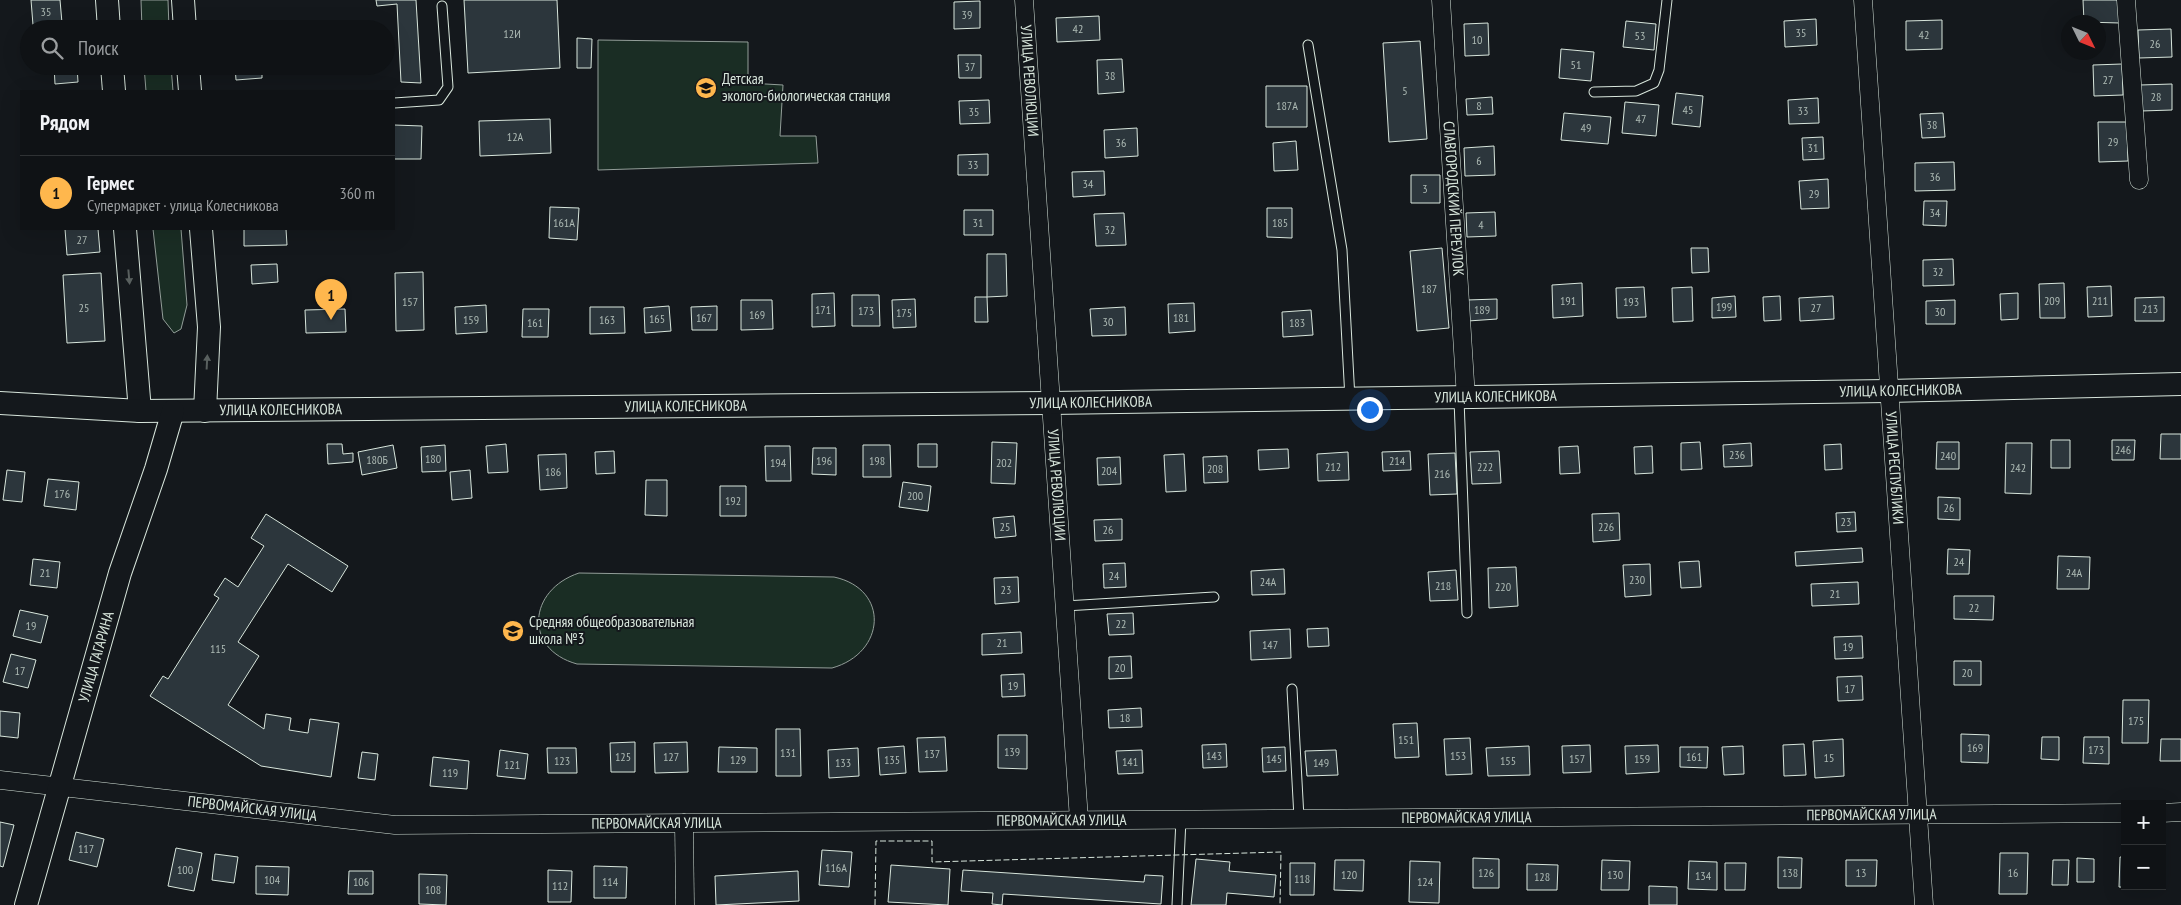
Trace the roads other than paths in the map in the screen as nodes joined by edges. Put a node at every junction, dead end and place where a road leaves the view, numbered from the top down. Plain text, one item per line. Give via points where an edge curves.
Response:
1 (107, 0) edge
2 (183, 0) edge
3 (1024, 0) edge
4 (1440, 0) edge
5 (1667, 0) edge
6 (1864, 0) edge
7 (2126, 0) edge
8 (442, 6) dead end
9 (108, 20) edge
10 (184, 20) edge
11 (1308, 44) dead end
12 (113, 75) edge
13 (189, 75) edge
14 (114, 90) edge
15 (190, 90) edge
16 (1594, 92) dead end
17 (395, 103) edge
18 (2139, 180) dead end
19 (125, 230) edge
20 (200, 230) edge
21 (2181, 384) edge
22 (1888, 391) junction
23 (1462, 398) junction
24 (1350, 399) junction
25 (0, 403) edge
26 (1051, 403) junction
27 (140, 411) junction
28 (173, 411) junction
29 (205, 411) junction
30 (1214, 597) dead end
31 (1065, 606) junction
32 (1467, 613) dead end
33 (1292, 689) dead end
34 (0, 780) edge
35 (59, 786) junction
36 (2166, 812) edge
37 (2181, 812) edge
38 (2121, 813) edge
39 (1917, 814) junction
40 (1299, 818) junction
41 (1181, 819) junction
42 (1079, 820) junction
43 (684, 823) junction
44 (26, 905) edge
45 (685, 905) edge
46 (1177, 905) edge
47 (1924, 905) edge

1 - 9 street
2 - 10 street
3 - 26 street, УЛИЦА РЕВОЛЮЦИИ
4 - 23 street, СЛАВГОРОДСКИЙ ПЕРЕУЛОК
5 - 16 lane via 1659,70 1654,83 1636,91
6 - 22 street, УЛИЦА РЕСПУБЛИКИ
7 - 18 street
8 - 17 lane via 448,87 439,100
11 - 24 lane via 1342,250
12 - 14 street
13 - 15 street
19 -> 27 street
29 -> 20 street via 209,328
21 - 22 street, УЛИЦА КОЛЕСНИКОВА
22 - 23 street, УЛИЦА КОЛЕСНИКОВА
22 - 39 street, УЛИЦА РЕСПУБЛИКИ
23 - 24 street, УЛИЦА КОЛЕСНИКОВА
23 - 32 lane
24 - 26 street, УЛИЦА КОЛЕСНИКОВА
25 - 27 street, УЛИЦА КОЛЕСНИКОВА
26 - 29 street, УЛИЦА КОЛЕСНИКОВА
26 - 31 street, УЛИЦА РЕВОЛЮЦИИ
27 - 28 street, УЛИЦА КОЛЕСНИКОВА
28 - 29 street, УЛИЦА КОЛЕСНИКОВА
28 - 35 street, УЛИЦА ГАГАРИНА via 120,573
30 - 31 lane
31 - 42 street, УЛИЦА РЕВОЛЮЦИИ
33 - 40 lane
34 - 35 street, ПЕРВОМАЙСКАЯ УЛИЦА
35 - 43 street, ПЕРВОМАЙСКАЯ УЛИЦА via 395,825
35 - 44 street, УЛИЦА ГАГАРИНА
36 - 37 street
38 - 39 street, ПЕРВОМАЙСКАЯ УЛИЦА
39 - 40 street, ПЕРВОМАЙСКАЯ УЛИЦА
39 - 47 street, УЛИЦА РЕСПУБЛИКИ
40 - 41 street, ПЕРВОМАЙСКАЯ УЛИЦА
41 - 42 street, ПЕРВОМАЙСКАЯ УЛИЦА
41 - 46 lane
42 - 43 street, ПЕРВОМАЙСКАЯ УЛИЦА
43 - 45 street

